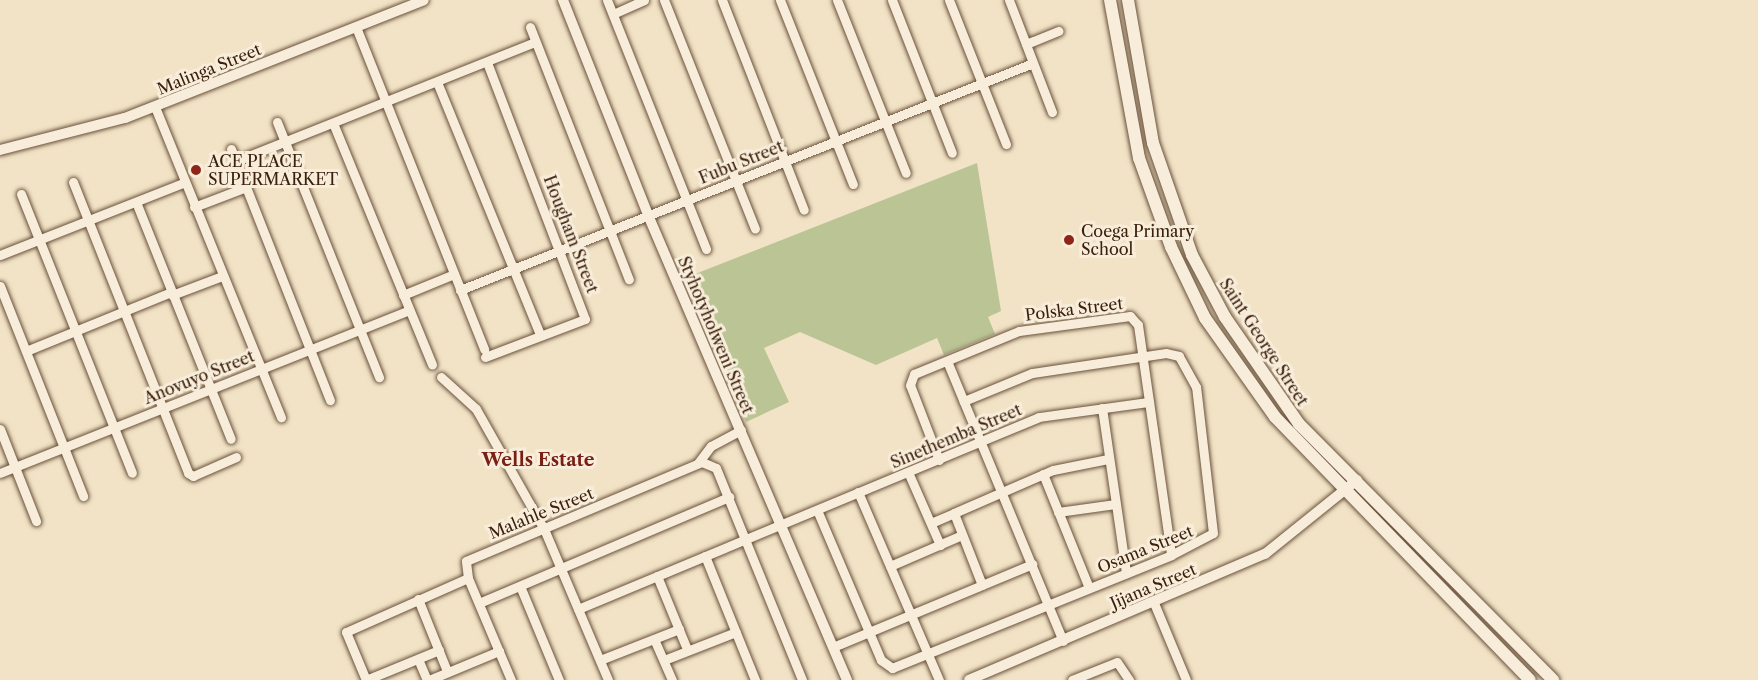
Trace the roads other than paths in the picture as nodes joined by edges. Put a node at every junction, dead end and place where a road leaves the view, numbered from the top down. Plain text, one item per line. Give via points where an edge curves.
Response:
1 (424, 0) edge
2 (563, 0) edge
3 (608, 0) edge
4 (644, 0) edge
5 (664, 0) edge
6 (722, 0) edge
7 (780, 0) edge
8 (837, 0) edge
9 (892, 0) edge
10 (949, 0) edge
11 (1009, 0) edge
12 (1110, 0) edge
13 (1128, 0) edge
14 (613, 14) junction
15 (356, 27) junction
16 (530, 27) dead end
17 (1058, 31) dead end
18 (536, 42) junction
19 (1026, 44) junction
20 (487, 62) junction
21 (1033, 63) junction
22 (437, 82) junction
23 (982, 84) junction
24 (385, 101) junction
25 (932, 103) junction
26 (155, 107) junction
27 (1052, 112) dead end
28 (885, 121) junction
29 (277, 123) dead end
30 (333, 123) junction
31 (836, 141) junction
32 (285, 142) junction
33 (1006, 144) dead end
34 (231, 149) dead end
35 (0, 150) edge
36 (952, 153) dead end
37 (784, 160) junction
38 (236, 161) junction
39 (906, 173) dead end
40 (736, 181) junction
41 (73, 182) dead end
42 (184, 182) junction
43 (853, 184) dead end
44 (246, 188) junction
45 (21, 194) dead end
46 (686, 200) junction
47 (136, 202) junction
48 (194, 207) junction
49 (804, 210) dead end
50 (648, 215) junction
51 (88, 221) junction
52 (755, 229) dead end
53 (610, 231) junction
54 (38, 240) junction
55 (561, 249) junction
56 (706, 249) dead end
57 (0, 255) edge
58 (512, 270) junction
59 (454, 274) junction
60 (222, 276) junction
61 (630, 279) dead end
62 (0, 286) edge
63 (460, 290) junction
64 (172, 293) junction
65 (403, 295) junction
66 (123, 310) junction
67 (409, 310) junction
68 (360, 329) junction
69 (75, 333) junction
70 (540, 336) junction
71 (310, 349) junction
72 (26, 351) junction
73 (1143, 358) junction
74 (947, 361) junction
75 (432, 364) dead end
76 (260, 370) junction
77 (379, 377) dead end
78 (441, 377) dead end
79 (209, 390) junction
80 (330, 400) dead end
81 (964, 401) junction
82 (1149, 402) junction
83 (162, 408) junction
84 (1102, 408) junction
85 (281, 417) dead end
86 (113, 428) junction
87 (0, 429) edge
88 (741, 430) junction
89 (231, 439) dead end
90 (981, 442) junction
91 (64, 448) junction
92 (236, 457) dead end
93 (1108, 459) junction
94 (939, 460) junction
95 (698, 463) junction
96 (15, 467) junction
97 (1346, 469) junction
98 (908, 472) junction
99 (0, 473) edge
100 (132, 473) dead end
101 (1043, 474) junction
102 (1357, 480) junction
103 (1340, 485) junction
104 (1002, 491) junction
105 (858, 492) junction
106 (83, 496) dead end
107 (729, 498) junction
108 (1115, 504) junction
109 (817, 510) junction
110 (1058, 512) junction
111 (954, 513) junction
112 (36, 521) dead end
113 (931, 523) junction
114 (782, 525) junction
115 (544, 529) junction
116 (962, 535) junction
117 (746, 540) junction
118 (940, 545) junction
119 (1171, 555) junction
120 (705, 556) junction
121 (1032, 564) junction
122 (891, 566) junction
123 (562, 569) junction
124 (1126, 573) junction
125 (657, 576) junction
126 (468, 578) junction
127 (982, 585) junction
128 (520, 586) junction
129 (1089, 588) junction
130 (418, 599) junction
131 (478, 603) junction
132 (1154, 603) junction
133 (1048, 605) junction
134 (578, 609) junction
135 (911, 615) junction
136 (679, 629) junction
137 (868, 631) junction
138 (736, 632) junction
139 (654, 639) junction
140 (1063, 641) junction
141 (833, 647) junction
142 (687, 649) junction
143 (439, 650) junction
144 (499, 651) junction
145 (928, 655) junction
146 (418, 659) junction
147 (600, 660) junction
148 (664, 660) junction
149 (447, 671) junction
150 (366, 680) edge
151 (428, 680) edge
152 (511, 680) edge
153 (559, 680) edge
154 (608, 680) edge
155 (672, 680) edge
156 (754, 680) edge
157 (802, 680) edge
158 (847, 680) edge
159 (939, 680) edge
160 (969, 680) edge
161 (1072, 680) edge
162 (1129, 680) edge
163 (1186, 680) edge
164 (1530, 680) edge
165 (1553, 680) edge

1 - 15 street, Malinga Street
2 - 50 street, Styhotyholweni Street
3 - 14 street
4 - 14 street
5 - 40 street
6 - 37 street
7 - 31 street
8 - 28 street
9 - 25 street
10 - 23 street
11 - 19 street
12 - 103 main road, Saint George Street via 1133,139 1182,272 1205,318 1254,391
13 - 97 main road, Saint George Street via 1145,112 1192,255 1225,317 1283,405
14 - 46 street
15 - 24 street
15 - 26 street, Malinga Street
16 - 18 street
17 - 19 street
18 - 20 street
18 - 53 street
19 - 21 street
20 - 22 street
20 - 55 street, Hougham Street
21 - 23 street, Fubu Street
21 - 27 street
22 - 24 street
22 - 58 street
23 - 25 street, Fubu Street
23 - 33 street
24 - 30 street
24 - 59 street
25 - 28 street, Fubu Street
25 - 36 street
26 - 35 street, Malinga Street
26 - 42 street
28 - 31 street, Fubu Street
28 - 39 street
29 - 32 street
30 - 32 street
30 - 65 street
31 - 37 street, Fubu Street
31 - 43 street
32 - 38 street
32 - 68 street
34 - 38 street
37 - 40 street, Fubu Street
37 - 49 street
38 - 44 street
40 - 46 street, Fubu Street
40 - 52 street
41 - 51 street
42 - 47 street
42 - 48 street
44 - 48 street
44 - 71 street
45 - 54 street
46 - 50 street, Fubu Street
46 - 56 street
47 - 51 street
47 - 64 street
48 - 60 street
50 - 53 street, Fubu Street
50 - 88 street, Styhotyholweni Street
51 - 54 street
51 - 66 street
53 - 55 street, Fubu Street
53 - 61 street
54 - 57 street
54 - 69 street
55 - 58 street, Fubu Street
55 - 70 street, Hougham Street via 585,320
58 - 63 street, Fubu Street
58 - 70 street
59 - 63 street
59 - 65 street
60 - 64 street
60 - 76 street
62 - 72 street
63 - 70 street, Hougham Street via 484,353
64 - 66 street
64 - 79 street
65 - 67 street
66 - 69 street
66 - 83 street
67 - 68 street, Anovuyo Street
67 - 75 street
68 - 71 street, Anovuyo Street
68 - 77 street
69 - 72 street
69 - 86 street
71 - 76 street, Anovuyo Street
71 - 80 street
72 - 91 street
73 - 74 street, Polska Street via 1138,325 1127,316 1018,331
73 - 81 street, Osama Street via 1028,374
73 - 82 street, Polska Street
73 - 119 street, Osama Street via 1173,353 1183,360 1196,387 1208,470 1215,530 1207,539
74 - 81 street
74 - 94 street, Polska Street via 910,381
76 - 79 street, Anovuyo Street
76 - 85 street
78 - 115 street via 476,409
79 - 83 street, Anovuyo Street
79 - 89 street
81 - 90 street
82 - 84 street, Sinethemba Street
82 - 119 street, Polska Street
83 - 86 street, Anovuyo Street
83 - 92 street via 192,476
84 - 90 street, Sinethemba Street via 1046,416
84 - 93 street
86 - 91 street, Anovuyo Street
86 - 100 street
87 - 96 street
88 - 95 street via 711,446
88 - 114 street, Styhotyholweni Street
90 - 94 street, Sinethemba Street
90 - 104 street
91 - 96 street, Anovuyo Street
91 - 106 street
93 - 101 street
93 - 108 street
94 - 98 street, Sinethemba Street
95 - 107 street via 716,468
95 - 115 street, Malahle Street
96 - 99 street, Anovuyo Street
96 - 112 street
97 - 102 main road, Saint George Street
97 - 103 street
98 - 105 street, Sinethemba Street
98 - 113 street
101 - 104 street
101 - 110 street
102 - 103 street, Jijana Street
102 - 165 main road, Saint George Street
103 - 132 street, Jijana Street via 1281,545
103 - 164 main road, Saint George Street
104 - 111 street
104 - 121 street
105 - 109 street, Sinethemba Street
105 - 122 street
107 - 117 street
107 - 123 street
108 - 110 street
108 - 124 street
109 - 114 street, Sinethemba Street
109 - 137 street
110 - 129 street
111 - 113 street
111 - 116 street
113 - 118 street
114 - 117 street, Sinethemba Street
114 - 141 street, Styhotyholweni Street
115 - 123 street
115 - 126 street, Malahle Street via 470,557 465,565
116 - 118 street
116 - 127 street
117 - 120 street, Sinethemba Street
117 - 157 street
118 - 122 street
119 - 124 street, Osama Street
120 - 125 street, Sinethemba Street
120 - 138 street
121 - 127 street
121 - 133 street
122 - 135 street
123 - 128 street
123 - 134 street
124 - 129 street, Osama Street
125 - 134 street, Sinethemba Street
125 - 136 street
126 - 130 street
126 - 131 street
127 - 135 street
128 - 131 street
128 - 153 street
129 - 133 street, Osama Street
130 - 143 street
130 - 150 street via 346,632
131 - 144 street
132 - 140 street, Jijana Street
132 - 163 street
133 - 140 street
133 - 145 street, Osama Street
134 - 147 street
135 - 137 street
135 - 145 street
136 - 139 street
136 - 142 street
137 - 141 street
137 - 145 street, Osama Street via 888,667
138 - 142 street
138 - 156 street
139 - 147 street
139 - 148 street
140 - 160 street, Jijana Street
141 - 158 street, Styhotyholweni Street
142 - 148 street
143 - 146 street
143 - 149 street
144 - 149 street
144 - 152 street
145 - 159 street
146 - 150 street
146 - 151 street
147 - 154 street
148 - 155 street
149 - 151 street
161 - 162 street via 1117,662

